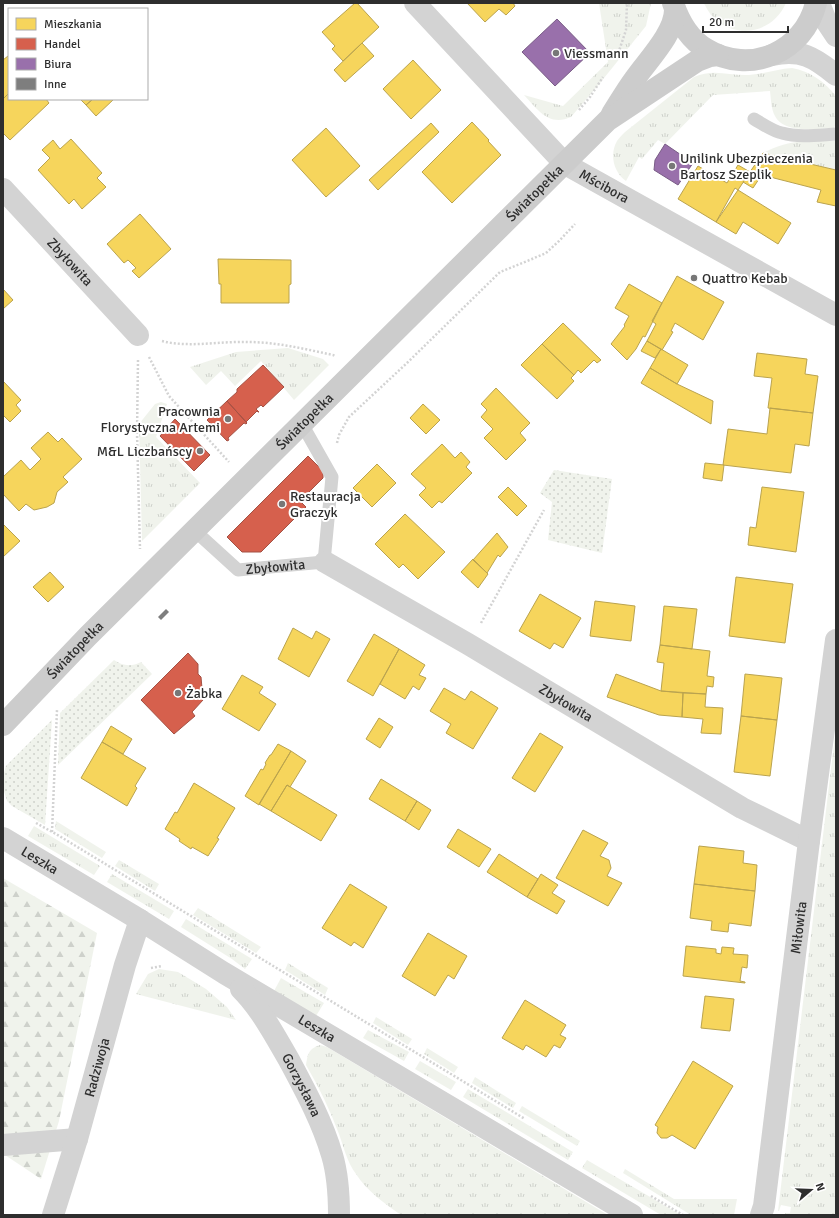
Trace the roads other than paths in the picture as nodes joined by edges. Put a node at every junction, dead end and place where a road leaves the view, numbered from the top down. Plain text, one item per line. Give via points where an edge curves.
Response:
1 (415, 3) edge
2 (818, 3) edge
3 (674, 7) edge
4 (836, 36) edge
5 (718, 55) junction
6 (772, 55) junction
7 (836, 75) edge
8 (754, 119) dead end
9 (608, 120) junction
10 (836, 134) edge
11 (565, 164) junction
12 (3, 189) edge
13 (836, 315) edge
14 (138, 335) road end
15 (302, 424) junction
16 (194, 530) junction
17 (324, 562) junction
18 (836, 640) edge
19 (3, 725) edge
20 (3, 838) edge
21 (809, 841) junction
22 (140, 920) junction
23 (224, 973) junction
24 (77, 1139) junction
25 (3, 1145) edge
26 (53, 1215) edge
27 (339, 1215) edge
28 (632, 1215) edge
29 (761, 1215) edge

1 - 11 street, Mścibora
2 - 4 street
2 - 6 street via 808,24 798,37 788,47
3 - 5 street via 693,39
3 - 9 street, Światopełka via 674,21 666,36
5 - 6 street via 732,60 762,59
5 - 9 street, Światopełka via 697,61
6 - 7 street via 788,52 804,55 820,62
8 - 10 lane via 782,133
9 - 11 street, Światopełka
11 - 13 street, Mścibora
11 - 15 street, Światopełka
12 - 14 street, Zbyłowita
15 - 16 street, Światopełka
15 - 17 lane via 332,477
16 - 17 lane, Zbyłowita via 238,570
16 - 19 street, Światopełka
17 - 21 street, Zbyłowita via 468,644 742,808
18 - 21 street, Miłowita
20 - 22 street, Leszka
21 - 29 street, Miłowita
22 - 23 street, Leszka
22 - 24 street, Radziwoja
23 - 27 street, Gorzysława via 262,1014 321,1124 332,1155 339,1190
23 - 28 street, Leszka
24 - 25 street
24 - 26 street, Radziwoja

